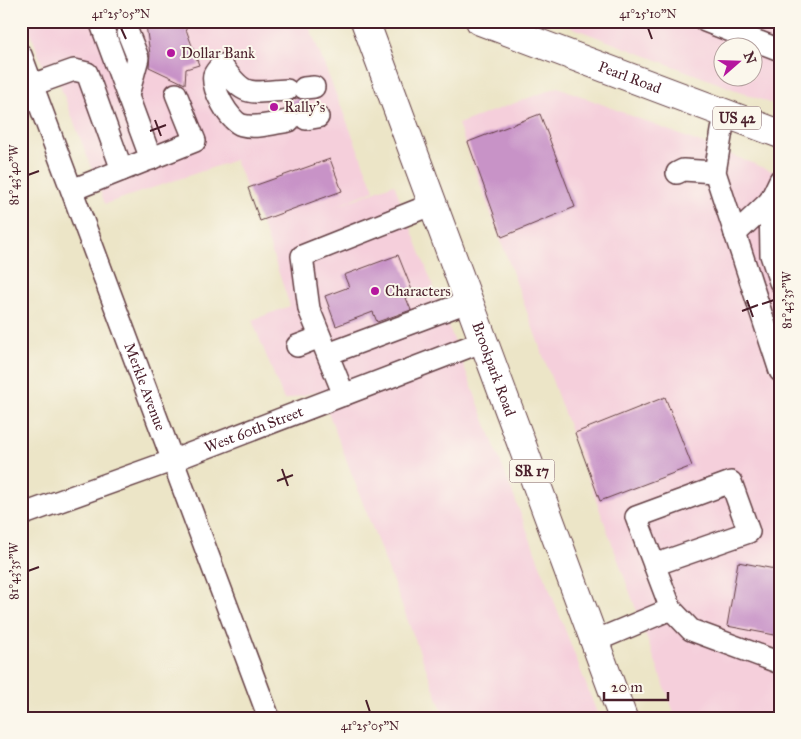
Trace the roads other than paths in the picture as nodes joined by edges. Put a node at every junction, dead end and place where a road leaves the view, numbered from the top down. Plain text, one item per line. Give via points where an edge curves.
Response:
1 (100, 21) edge
2 (365, 21) edge
3 (480, 21) edge
4 (705, 21) edge
5 (128, 33) dead end
6 (780, 50) edge
7 (21, 55) edge
8 (32, 85) junction
9 (301, 88) dead end
10 (176, 94) dead end
11 (128, 95) junction
12 (725, 113) junction
13 (304, 119) dead end
14 (780, 134) edge
15 (151, 159) junction
16 (122, 170) junction
17 (715, 172) junction
18 (677, 173) dead end
19 (780, 180) edge
20 (72, 190) junction
21 (770, 201) junction
22 (433, 204) junction
23 (775, 226) edge
24 (735, 234) junction
25 (780, 282) edge
26 (470, 302) junction
27 (484, 341) junction
28 (324, 345) junction
29 (297, 346) dead end
30 (780, 371) edge
31 (344, 395) junction
32 (174, 460) junction
33 (21, 515) edge
34 (654, 566) junction
35 (671, 609) junction
36 (594, 641) junction
37 (780, 663) edge
38 (269, 718) edge
39 (623, 718) edge

1 - 11 street
2 - 22 main road, Brookpark Road / SR 17
3 - 12 main road, Pearl Road / US 42
4 - 6 street
5 - 11 street via 138,58
7 - 8 street, Merkle Avenue
8 - 16 street via 74,70 87,73
8 - 20 street, Merkle Avenue
9 - 13 street via 247,92 234,83 221,65 214,74 224,108 233,120 248,126
10 - 15 street via 195,141
11 - 15 street
12 - 14 main road, Pearl Road / US 42
12 - 17 street
15 - 16 street
16 - 20 street
17 - 18 street via 683,170
17 - 24 street
19 - 21 street
20 - 32 street, Merkle Avenue
21 - 23 street
21 - 24 street
22 - 26 main road, Brookpark Road / SR 17
22 - 28 street via 302,256 309,309
23 - 25 street via 772,256
24 - 30 street
26 - 27 main road, Brookpark Road / SR 17
26 - 28 street
27 - 31 street, West 60th Street
27 - 36 main road, Brookpark Road / SR 17
28 - 29 street
28 - 31 street
31 - 32 street, West 60th Street
32 - 33 street, West 60th Street
32 - 38 street, Merkle Avenue
34 - 34 street via 636,517 731,482 749,532
34 - 35 street
35 - 36 street
35 - 37 street via 691,630
36 - 39 main road, Brookpark Road / SR 17

